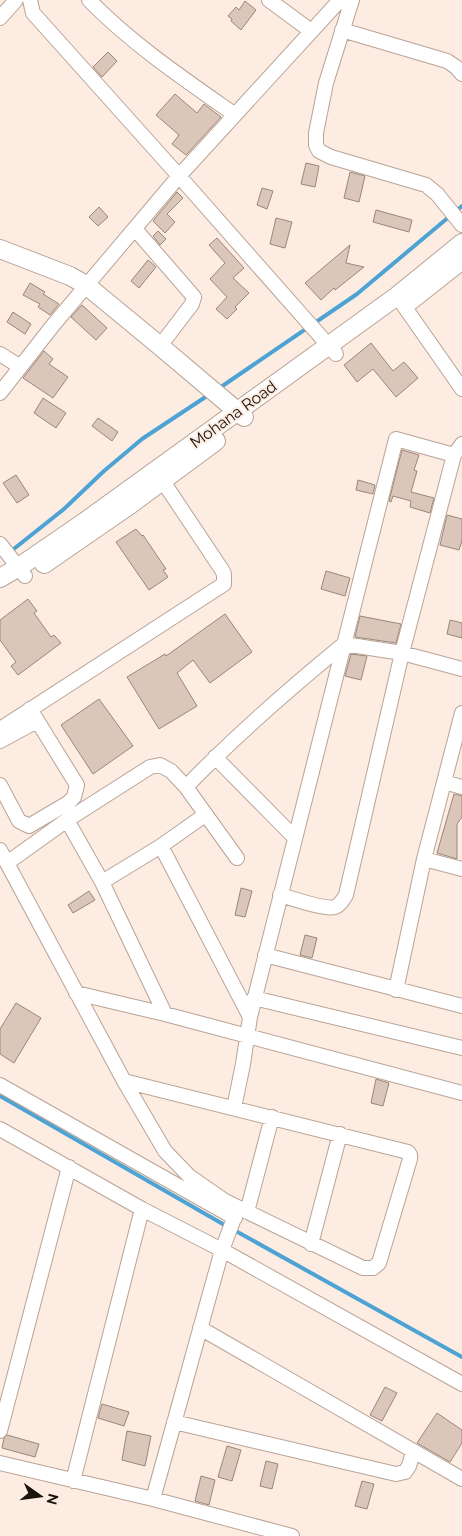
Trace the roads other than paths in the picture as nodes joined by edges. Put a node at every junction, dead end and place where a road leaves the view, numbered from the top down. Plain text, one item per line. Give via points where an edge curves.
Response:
1 (16, 0) edge
2 (30, 0) edge
3 (89, 0) edge
4 (269, 0) edge
5 (340, 0) edge
6 (352, 0) edge
7 (0, 18) edge
8 (342, 30) junction
9 (311, 31) junction
10 (462, 74) edge
11 (234, 114) junction
12 (179, 176) junction
13 (457, 219) edge
14 (134, 229) junction
15 (462, 243) edge
16 (0, 249) edge
17 (462, 260) edge
18 (86, 285) junction
19 (401, 301) junction
20 (327, 344) junction
21 (160, 346) junction
22 (0, 354) edge
23 (19, 366) junction
24 (462, 389) edge
25 (0, 393) edge
26 (241, 415) junction
27 (458, 450) edge
28 (159, 475) junction
29 (12, 559) edge
30 (0, 578) edge
31 (0, 590) edge
32 (344, 644) junction
33 (402, 653) junction
34 (462, 669) edge
35 (462, 713) edge
36 (34, 715) junction
37 (0, 729) edge
38 (0, 741) edge
39 (215, 757) junction
40 (444, 782) junction
41 (0, 785) edge
42 (186, 787) junction
43 (462, 787) edge
44 (205, 815) junction
45 (67, 820) junction
46 (295, 838) junction
47 (161, 846) junction
48 (0, 850) edge
49 (237, 858) dead end
50 (424, 859) junction
51 (7, 863) junction
52 (462, 869) edge
53 (102, 882) junction
54 (280, 895) junction
55 (265, 956) junction
56 (396, 990) junction
57 (76, 993) junction
58 (254, 998) junction
59 (462, 1006) edge
60 (166, 1014) junction
61 (250, 1017) junction
62 (247, 1036) junction
63 (462, 1048) edge
64 (124, 1081) junction
65 (0, 1085) edge
66 (462, 1093) edge
67 (234, 1108) junction
68 (272, 1117) junction
69 (0, 1129) edge
70 (340, 1134) junction
71 (69, 1167) junction
72 (142, 1209) junction
73 (240, 1213) junction
74 (311, 1244) junction
75 (224, 1246) junction
76 (200, 1328) junction
77 (462, 1384) edge
78 (174, 1422) junction
79 (0, 1430) edge
80 (413, 1452) junction
81 (0, 1463) edge
82 (462, 1479) edge
83 (73, 1481) junction
84 (153, 1499) junction
85 (292, 1536) edge

1 - 7 street
2 - 12 street via 33,13
3 - 11 street via 132,39
4 - 9 street
5 - 9 street
6 - 8 street
8 - 10 street via 446,62
8 - 13 street via 326,83 315,140 319,150 331,157 426,185
9 - 11 street
11 - 12 street
12 - 14 street
12 - 20 street
14 - 18 street
14 - 21 street via 194,297
15 - 19 street, Mohana Road
16 - 18 street
17 - 19 street, Mohana Road
18 - 21 street
18 - 23 street
19 - 20 street, Mohana Road
19 - 24 street
20 - 26 street, Mohana Road
21 - 26 street
22 - 23 street
23 - 25 street
26 - 28 street, Mohana Road
27 - 32 street via 396,439
27 - 33 street
28 - 29 street, Mohana Road
28 - 36 street via 222,570 224,584
29 - 30 street, Mohana Road
29 - 31 street, Mohana Road
32 - 33 street
32 - 39 street
32 - 46 street
33 - 34 street
33 - 54 street via 346,895 342,902 327,907
35 - 40 street
36 - 37 street
36 - 38 street
36 - 41 street via 76,785 74,797 29,826 22,824
39 - 42 street
39 - 46 street
40 - 43 street
40 - 50 street
42 - 44 street
42 - 45 street via 165,767 150,767
44 - 47 street
44 - 49 street
45 - 51 street
45 - 53 street
46 - 54 street
47 - 53 street
47 - 61 street
48 - 51 street
50 - 52 street
50 - 56 street
51 - 57 street
53 - 60 street
54 - 55 street
55 - 56 street
55 - 58 street
56 - 59 street
57 - 60 street
57 - 64 street
58 - 61 street
58 - 63 street
60 - 62 street
61 - 62 street
62 - 66 street
62 - 67 street
64 - 67 street
64 - 73 street via 171,1158 189,1176
65 - 73 street
67 - 68 street
68 - 70 street
68 - 73 street
69 - 71 street
70 - 74 street
70 - 74 street via 404,1150 410,1159 376,1267 363,1268
71 - 72 street
71 - 79 street
72 - 75 street
72 - 83 street
73 - 74 street
73 - 75 street
75 - 76 street
75 - 77 street
76 - 78 street
76 - 80 street
78 - 80 street via 396,1474 406,1472
78 - 84 street
80 - 82 street
81 - 83 street
83 - 84 street
84 - 85 street

